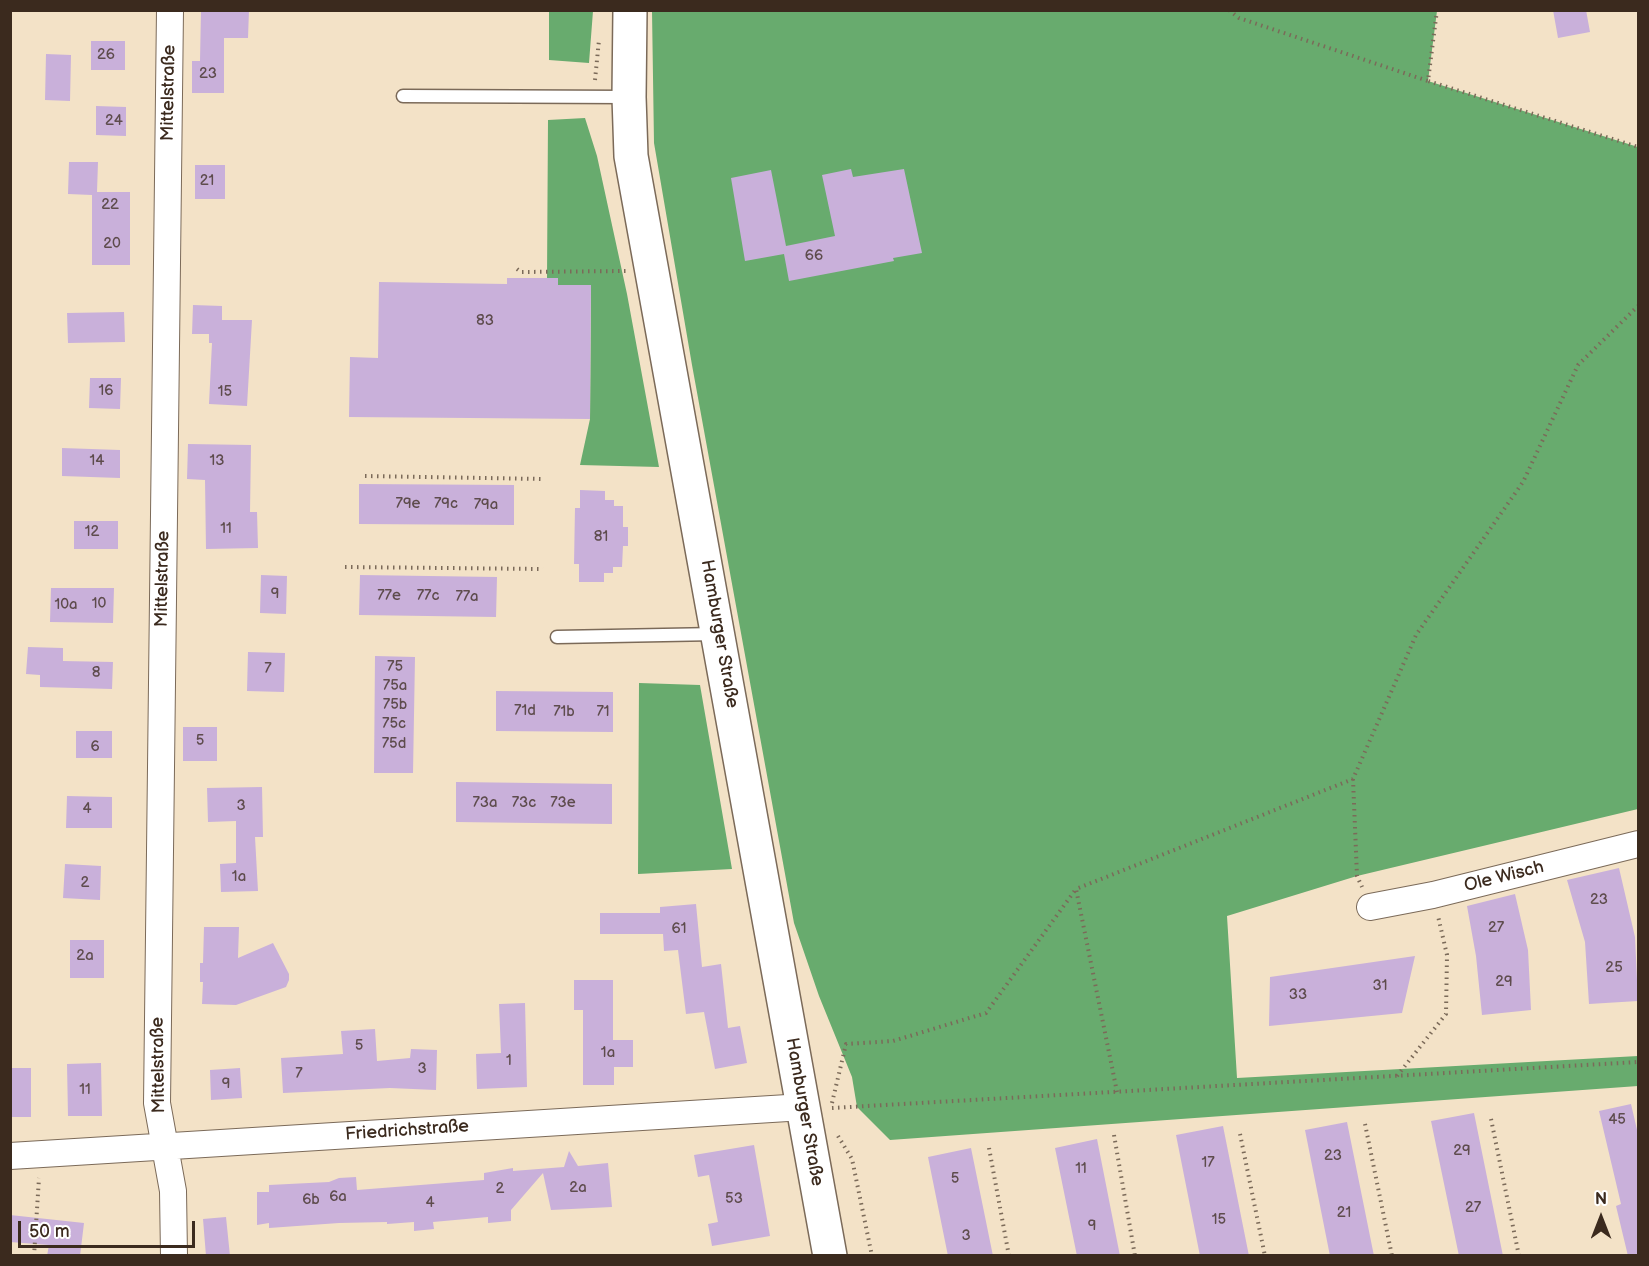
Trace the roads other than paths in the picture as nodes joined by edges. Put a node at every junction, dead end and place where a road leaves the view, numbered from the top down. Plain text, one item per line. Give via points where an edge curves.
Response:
1 (170, 10) edge
2 (630, 10) edge
3 (403, 96) dead end
4 (629, 97) junction
5 (719, 634) junction
6 (557, 638) dead end
7 (1638, 844) edge
8 (1370, 907) road end
9 (823, 1111) junction
10 (164, 1146) junction
11 (10, 1156) edge
12 (174, 1256) edge
13 (830, 1256) edge

1 - 10 street, Mittelstraße via 157,1103
2 - 4 main road, Hamburger Straße
3 - 4 lane
4 - 5 main road, Hamburger Straße via 631,156
5 - 6 lane
5 - 9 main road, Hamburger Straße
7 - 8 street, Ole Wisch
9 - 10 street, Friedrichstraße
9 - 13 main road, Hamburger Straße
10 - 11 street, Friedrichstraße
10 - 12 street, Mittelstraße via 173,1191

